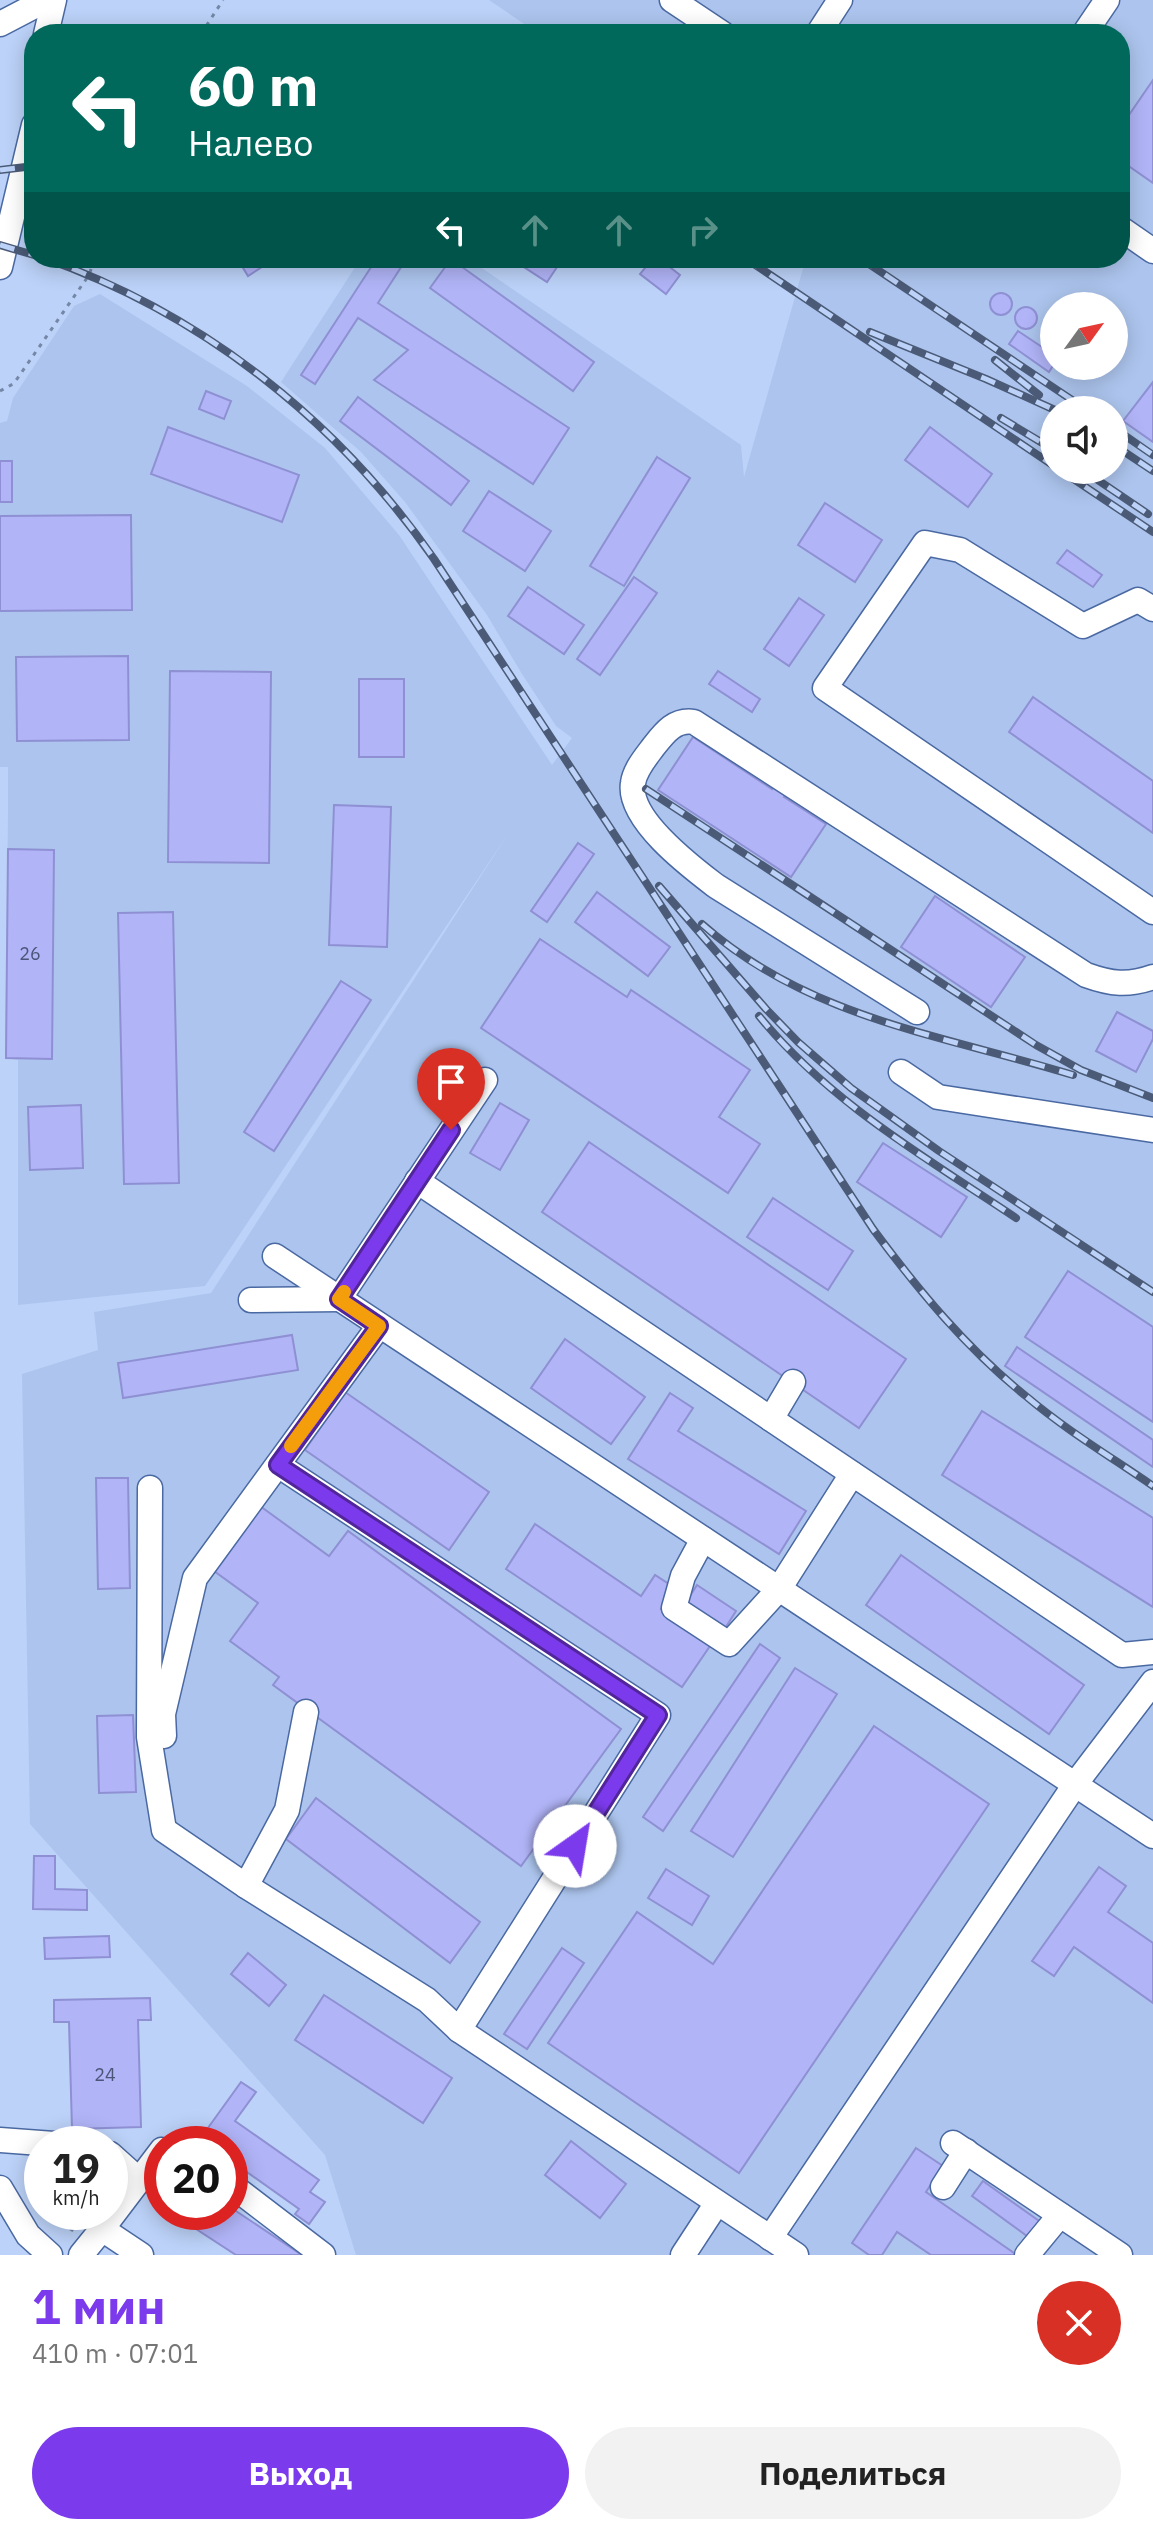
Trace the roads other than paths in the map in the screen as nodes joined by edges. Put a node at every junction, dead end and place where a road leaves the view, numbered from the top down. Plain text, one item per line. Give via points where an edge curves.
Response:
1 (46, 0) edge
2 (54, 0) edge
3 (672, 0) edge
4 (840, 0) edge
5 (1107, 0) edge
6 (0, 24) edge
7 (48, 24) edge
8 (708, 24) edge
9 (824, 24) edge
10 (1091, 24) edge
11 (24, 167) edge
12 (1130, 235) edge
13 (1153, 251) edge
14 (0, 267) edge
15 (1153, 609) edge
16 (1153, 912) edge
17 (1153, 977) edge
18 (917, 1012) dead end
19 (901, 1072) dead end
20 (485, 1080) dead end
21 (1153, 1130) edge
22 (417, 1181) junction
23 (275, 1256) dead end
24 (339, 1299) junction
25 (251, 1300) dead end
26 (379, 1326) junction
27 (793, 1382) dead end
28 (771, 1419) junction
29 (278, 1465) junction
30 (852, 1474) junction
31 (150, 1488) dead end
32 (703, 1539) junction
33 (779, 1589) junction
34 (1153, 1652) edge
35 (1153, 1682) edge
36 (306, 1712) dead end
37 (1076, 1783) junction
38 (164, 1830) junction
39 (1153, 1836) edge
40 (246, 1886) junction
41 (459, 2030) junction
42 (0, 2140) edge
43 (24, 2142) edge
44 (128, 2170) edge
45 (144, 2173) edge
46 (139, 2180) junction
47 (943, 2187) dead end
48 (0, 2188) edge
49 (128, 2195) edge
50 (248, 2198) edge
51 (717, 2203) junction
52 (1060, 2215) junction
53 (101, 2230) edge
54 (104, 2230) edge
55 (770, 2238) junction
56 (50, 2255) edge
57 (81, 2255) edge
58 (141, 2255) edge
59 (323, 2255) edge
60 (683, 2255) edge
61 (796, 2255) edge
62 (1027, 2255) edge
63 (1120, 2255) edge

1 - 6 street
2 - 7 street
3 - 8 street
4 - 9 street
5 - 10 street
11 - 14 street
12 - 13 street
15 - 16 street via 1138,600 1083,626 960,550 925,543 825,688
17 - 18 street via 1115,984 1086,975 694,722 678,722 663,734 632,786 638,809 657,834 716,886
19 - 21 street via 938,1097
20 - 22 street
22 - 24 street
22 - 28 street
23 - 24 street
24 - 25 street
24 - 26 street
26 - 29 street
26 - 32 street
27 - 28 street
28 - 30 street
29 - 38 street via 195,1578 163,1714
29 - 41 street via 658,1715
30 - 33 street
30 - 34 street via 1122,1655
31 - 38 street via 149,1737
32 - 33 street
32 - 33 street via 683,1576 674,1608 729,1644
33 - 37 street
35 - 37 street
36 - 40 street via 287,1810
37 - 39 street
37 - 55 street
38 - 40 street
40 - 41 street via 427,2000
41 - 51 street
42 - 43 street
44 - 46 street
45 - 46 street
46 - 49 street
47 - 52 street via 959,2147
48 - 56 street via 28,2235
50 - 59 street
51 - 55 street
51 - 60 street
52 - 62 street
52 - 63 street
53 - 57 street
54 - 58 street
55 - 61 street

